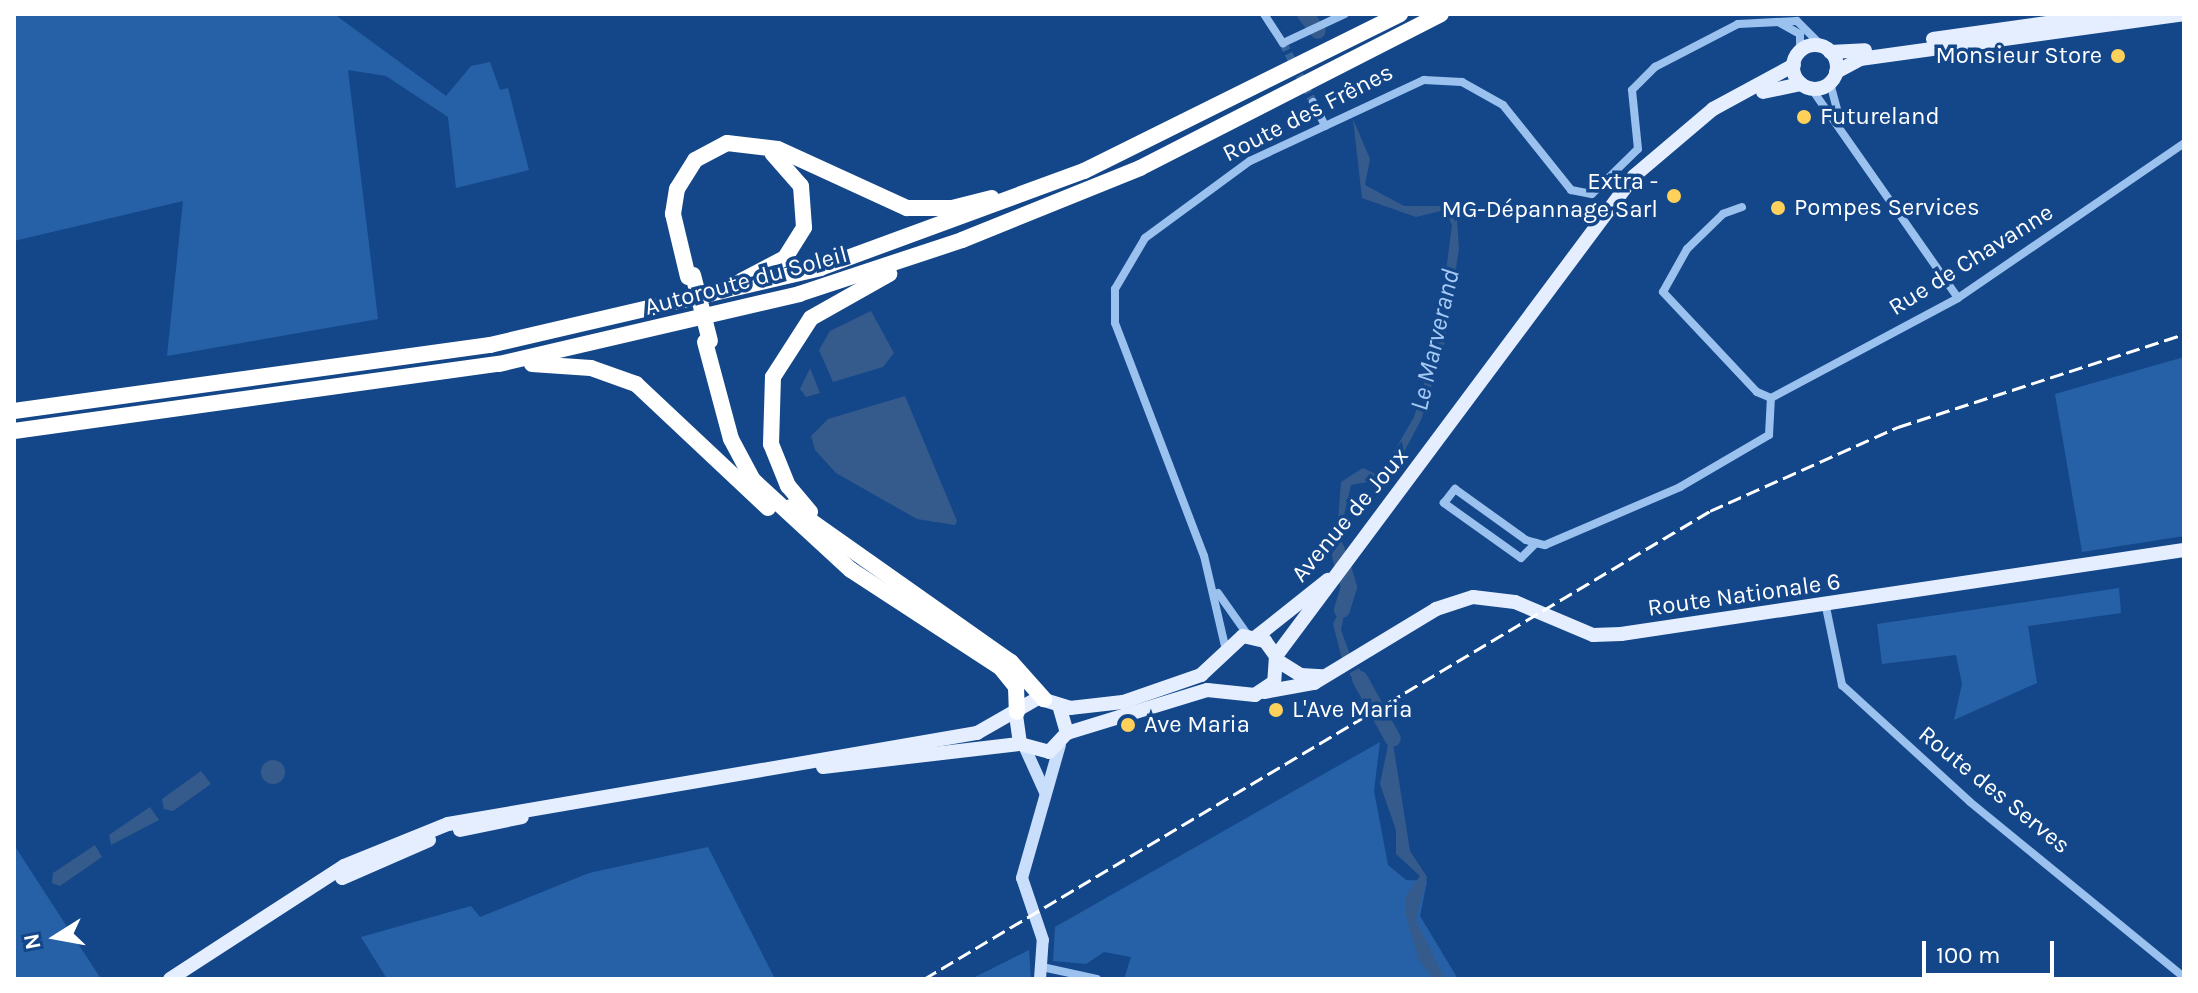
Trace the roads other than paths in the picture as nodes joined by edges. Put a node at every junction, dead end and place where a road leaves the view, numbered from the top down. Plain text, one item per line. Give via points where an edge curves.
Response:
1 (1264, 14) edge
2 (1345, 14) edge
3 (1400, 14) edge
4 (1441, 14) edge
5 (2111, 14) edge
6 (2183, 14) edge
7 (1776, 21) junction
8 (1826, 49) junction
9 (1797, 58) junction
10 (1833, 77) junction
11 (1806, 86) junction
12 (1313, 102) tunnel mouth
13 (1842, 124) junction
14 (1325, 126) junction
15 (2184, 143) edge
16 (1084, 171) junction
17 (1742, 207) dead end
18 (962, 240) junction
19 (1584, 247) junction
20 (690, 276) junction
21 (1958, 298) junction
22 (692, 303) junction
23 (707, 341) junction
24 (499, 364) junction
25 (1771, 398) junction
26 (14, 411) edge
27 (14, 431) edge
28 (803, 529) junction
29 (835, 535) junction
30 (1536, 543) junction
31 (2184, 550) edge
32 (1335, 578) junction
33 (1214, 586) junction
34 (1826, 607) junction
35 (1253, 636) junction
36 (1222, 653) junction
37 (1277, 659) junction
38 (1336, 671) junction
39 (1230, 689) junction
40 (1264, 692) junction
41 (1052, 702) junction
42 (1016, 714) junction
43 (1064, 739) junction
44 (1022, 746) junction
45 (1046, 803) junction
46 (500, 815) junction
47 (1041, 973) edge
48 (2184, 977) edge
49 (170, 979) edge
50 (1097, 979) edge

1 - 2 street via 1283,43
3 - 16 highway, Autoroute du Soleil
4 - 18 highway, Autoroute du Soleil via 1181,149
5 - 8 main road
6 - 10 main road via 1875,57
7 - 8 street, Route des Frênes via 1797,21
7 - 9 street via 1798,31
7 - 14 street, Route des Frênes via 1714,30 1640,77 1631,95 1638,149 1592,194 1571,190 1517,117 1471,85 1413,83
8 - 9 main road, Avenue de Joux
8 - 10 main road
9 - 11 main road
9 - 19 main road, Avenue de Joux via 1713,109 1654,153
10 - 11 main road, Avenue de Joux
10 - 13 street
11 - 13 street
11 - 19 main road, Avenue de Joux via 1765,91 1681,141
12 - 14 street
13 - 21 street
14 - 33 street, Route des Frênes via 1197,195 1145,238 1115,289 1115,323
15 - 21 street, Rue de Chavanne
16 - 20 highway via 960,206 921,210 882,201 770,146 727,143 695,160 675,196
16 - 22 highway, Autoroute du Soleil via 925,233
17 - 25 street via 1723,214 1687,249 1663,292 1757,392
18 - 24 highway, Autoroute du Soleil via 731,313
18 - 29 highway via 821,310 777,366 767,411 774,455 788,486
19 - 32 main road, Avenue de Joux
20 - 22 highway via 679,212 694,169 734,148 781,159 804,192 798,242 773,267
20 - 23 highway, bridge
21 - 25 street, Rue de Chavanne
22 - 26 highway, Autoroute du Soleil via 490,345
23 - 28 highway via 741,462
23 - 29 highway via 750,466 798,513
24 - 27 highway, Autoroute du Soleil
24 - 28 highway via 591,368 636,384 736,483
25 - 30 street via 1769,435 1680,487 1582,531
28 - 42 highway via 894,601 1000,667 1016,687
29 - 41 highway via 1011,662
30 - 30 street via 1455,489 1444,503 1521,558
31 - 34 main road, Route Nationale 6
32 - 35 main road, Avenue de Joux via 1298,610
32 - 37 main road, Avenue de Joux
33 - 35 street, Route des Frênes
33 - 36 street, Route des Frênes
34 - 38 main road, Route Nationale 6 via 1593,635 1515,602 1473,597 1436,609
34 - 48 street, Route des Serves via 1842,685 1970,802
35 - 36 main road
35 - 37 main road
36 - 39 main road
36 - 41 main road via 1201,675 1155,693 1098,707
37 - 38 main road, Route Nationale 6 via 1300,675
37 - 40 main road
38 - 40 main road, Route Nationale 6 via 1306,686
39 - 40 main road
39 - 43 main road via 1179,696
41 - 42 main road
41 - 43 main road
42 - 44 main road
42 - 46 main road via 977,733
43 - 44 main road via 1043,753
43 - 45 main road
44 - 45 main road via 1041,770
44 - 46 main road via 962,746
45 - 47 main road via 1021,892 1043,940
46 - 49 main road via 393,853 239,933
47 - 50 street

